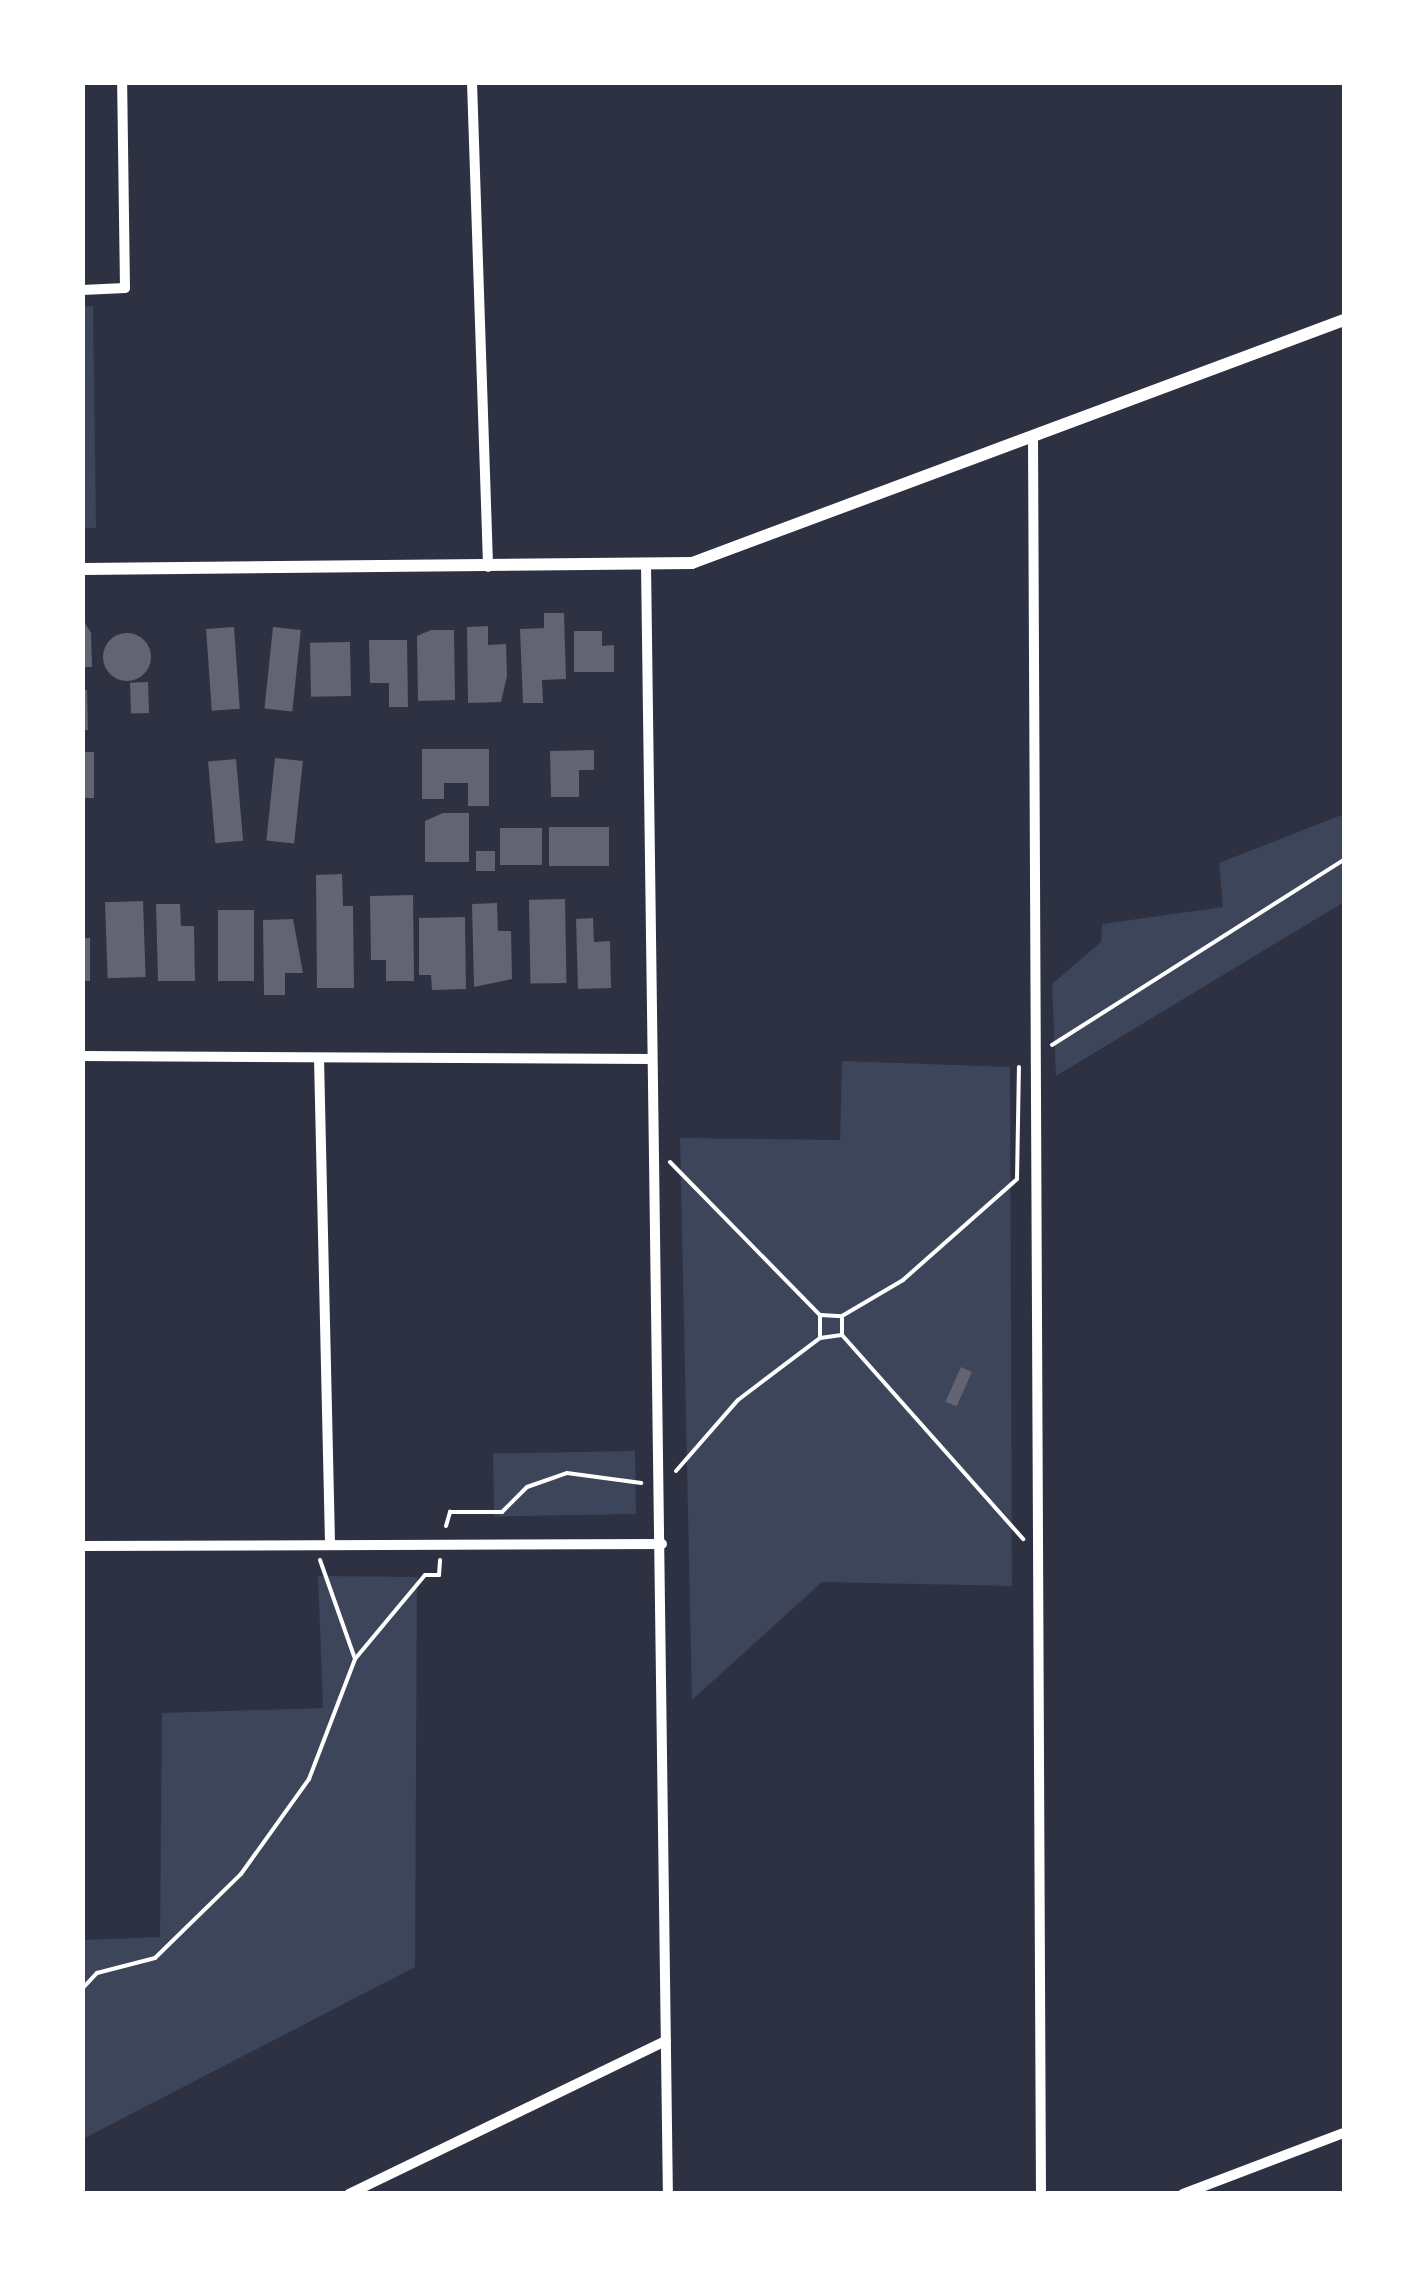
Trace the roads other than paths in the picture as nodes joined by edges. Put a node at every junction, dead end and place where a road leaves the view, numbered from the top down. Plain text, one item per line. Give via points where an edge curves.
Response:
1 (122, 82) edge
2 (472, 82) edge
3 (82, 290) edge
4 (1344, 320) edge
5 (1033, 436) junction
6 (646, 564) junction
7 (488, 568) junction
8 (82, 570) edge
9 (82, 1056) edge
10 (319, 1058) junction
11 (652, 1059) junction
12 (330, 1544) junction
13 (662, 1544) junction
14 (82, 1546) edge
15 (666, 2041) junction
16 (1344, 2133) edge
17 (349, 2194) edge
18 (668, 2194) edge
19 (1041, 2194) edge
20 (1182, 2194) edge

1 - 3 street via 124,288
2 - 7 street
4 - 5 street
5 - 6 street via 692,563
5 - 19 street
6 - 7 street
6 - 11 street
7 - 8 street
9 - 10 street
10 - 11 street
10 - 12 street
11 - 13 street
12 - 13 street
12 - 14 street
13 - 15 street
15 - 17 street
15 - 18 street
16 - 20 street

